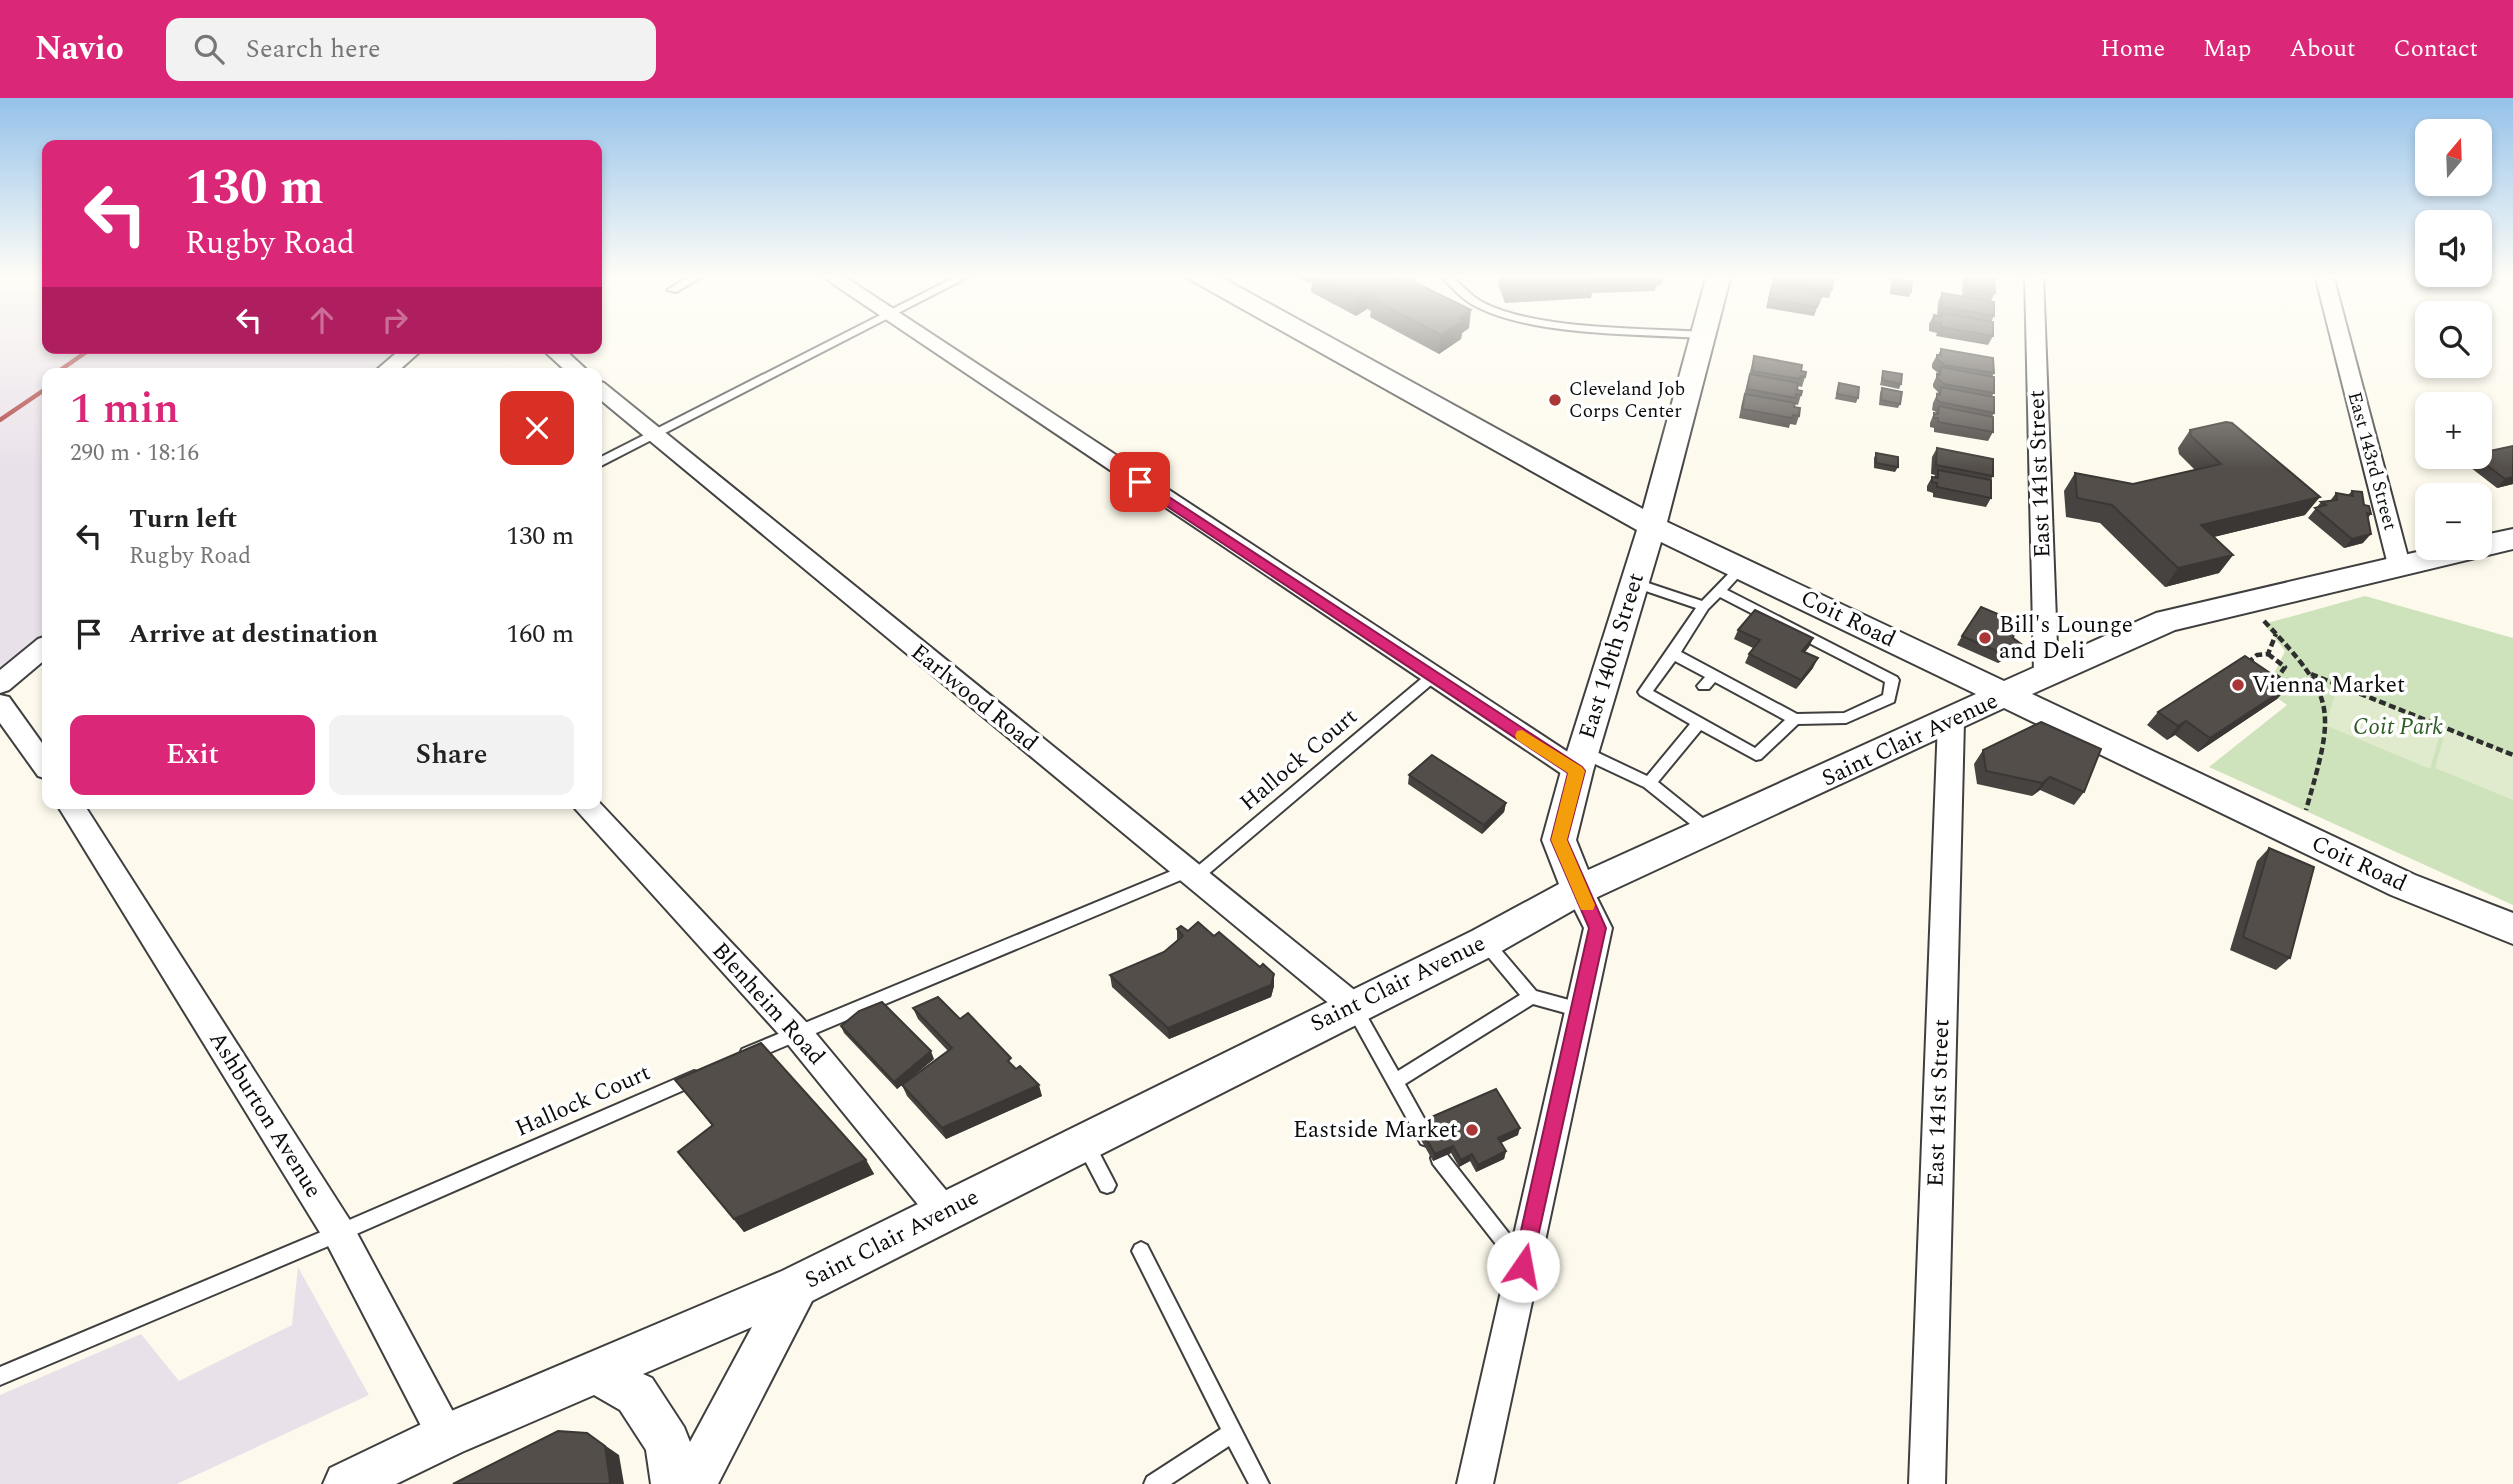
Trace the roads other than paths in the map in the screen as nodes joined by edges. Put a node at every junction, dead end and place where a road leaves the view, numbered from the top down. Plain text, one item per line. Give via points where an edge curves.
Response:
1 (841, 340) edge
2 (926, 340) edge
3 (1316, 340) edge
4 (1702, 340) edge
5 (2036, 340) edge
6 (2341, 340) edge
7 (407, 354) edge
8 (558, 354) edge
9 (389, 368) edge
10 (574, 368) edge
11 (602, 391) edge
12 (653, 436) junction
13 (602, 462) edge
14 (1652, 526) junction
15 (2513, 539) edge
16 (2492, 543) edge
17 (2421, 560) edge
18 (2399, 565) junction
19 (1741, 568) junction
20 (1634, 583) junction
21 (1719, 591) junction
22 (1704, 606) junction
23 (42, 649) edge
24 (1673, 654) junction
25 (2046, 673) junction
26 (1432, 677) junction
27 (0, 684) edge
28 (2006, 695) junction
29 (0, 705) edge
30 (1795, 719) junction
31 (1951, 721) junction
32 (1699, 723) junction
33 (42, 753) edge
34 (1580, 762) junction
35 (1649, 783) junction
36 (73, 809) edge
37 (589, 809) edge
38 (1710, 832) junction
39 (1191, 874) junction
40 (1579, 890) junction
41 (2513, 929) edge
42 (1485, 943) junction
43 (1531, 997) junction
44 (1353, 1006) junction
45 (1580, 1010) junction
46 (797, 1033) junction
47 (736, 1059) edge
48 (712, 1070) edge
49 (1395, 1082) junction
50 (1427, 1138) edge
51 (1084, 1141) junction
52 (1439, 1158) edge
53 (1107, 1185) dead end
54 (944, 1212) junction
55 (339, 1233) junction
56 (1141, 1251) dead end
57 (1523, 1266) junction
58 (797, 1286) junction
59 (595, 1372) junction
60 (0, 1376) edge
61 (1233, 1432) junction
62 (446, 1436) junction
63 (346, 1484) edge
64 (674, 1484) edge
65 (693, 1484) edge
66 (1154, 1484) edge
67 (1259, 1484) edge
68 (1475, 1484) edge
69 (1927, 1484) edge

1 - 12 lane
2 - 26 street
3 - 14 street, Coit Road
4 - 14 street, East 140th Street
5 - 25 street, East 141st Street
6 - 18 street, East 143rd Street
7 - 9 street
8 - 10 street
11 - 12 street, Earlwood Road
12 - 13 lane
12 - 39 street, Earlwood Road
14 - 19 street, Coit Road
14 - 20 street, East 140th Street
15 - 16 street
17 - 18 street, Saint Clair Avenue
18 - 25 street, Saint Clair Avenue via 2167,621
19 - 21 lane
19 - 28 street, Coit Road
20 - 22 lane
20 - 34 street, East 140th Street
21 - 22 lane
21 - 30 lane via 1892,680 1889,698 1846,718
22 - 24 lane
23 - 27 street
24 - 30 lane via 1709,681
24 - 32 lane via 1645,692 1684,708
25 - 28 street, Saint Clair Avenue
26 - 34 street
26 - 39 lane, Hallock Court
28 - 31 street, Saint Clair Avenue
28 - 41 street, Coit Road via 2403,886
29 - 33 street
30 - 32 lane via 1756,755 1724,730
31 - 38 street, Saint Clair Avenue
31 - 69 street, East 141st Street
32 - 35 lane
34 - 35 lane
34 - 40 street, East 140th Street via 1559,840
35 - 38 lane
36 - 55 street, Ashburton Avenue
37 - 46 street, Blenheim Road
38 - 40 street, Saint Clair Avenue
39 - 44 street, Earlwood Road
39 - 46 lane, Hallock Court
40 - 42 street, Saint Clair Avenue
40 - 45 street, East 140th Street via 1598,928
42 - 43 lane
42 - 44 street, Saint Clair Avenue
43 - 45 lane
43 - 49 lane
44 - 49 lane
44 - 51 street, Saint Clair Avenue
45 - 57 street, East 140th Street
46 - 47 lane, Hallock Court
46 - 54 street, Blenheim Road
48 - 55 lane, Hallock Court
49 - 50 lane
51 - 53 lane
51 - 54 street, Saint Clair Avenue
52 - 57 lane
54 - 58 street, Saint Clair Avenue
55 - 60 lane, Hallock Court
55 - 62 street, Ashburton Avenue
56 - 61 lane
57 - 68 street, East 140th Street
58 - 59 street, Saint Clair Avenue
58 - 65 street
59 - 62 street, Saint Clair Avenue
59 - 64 street via 636,1394 668,1443
61 - 66 lane
61 - 67 lane
62 - 63 street, Saint Clair Avenue

